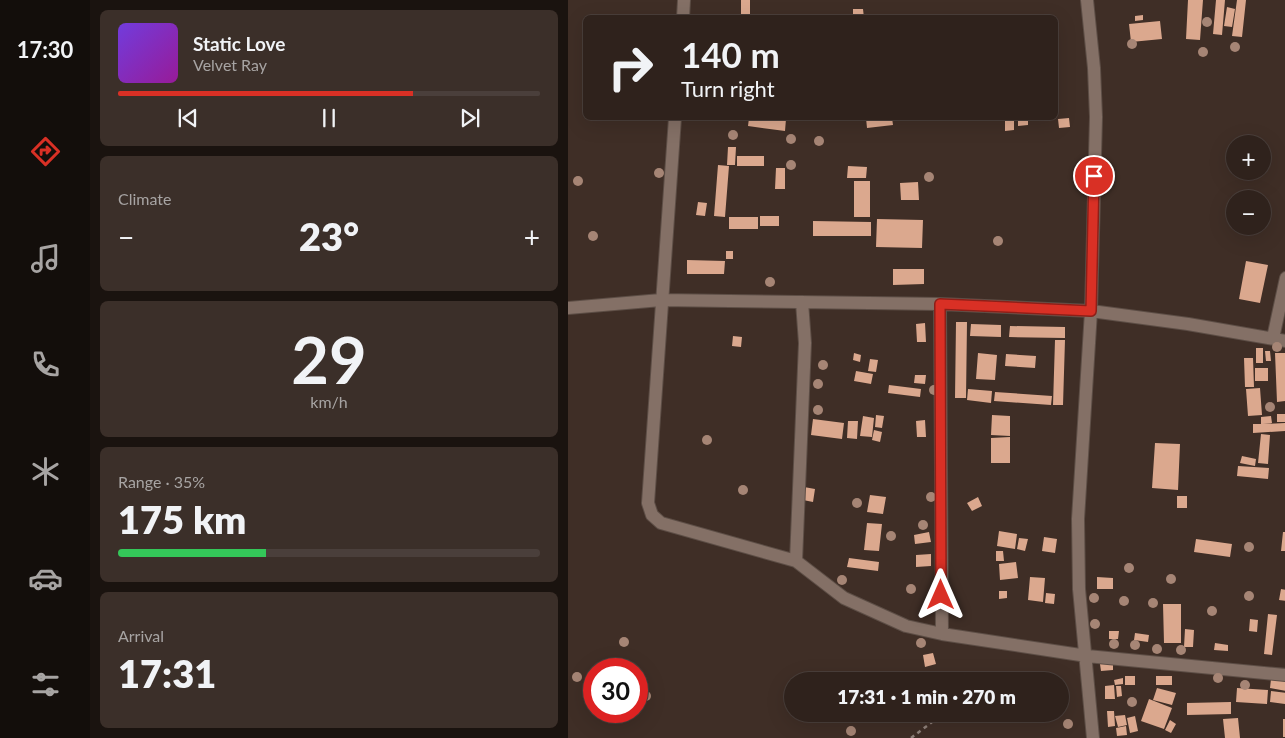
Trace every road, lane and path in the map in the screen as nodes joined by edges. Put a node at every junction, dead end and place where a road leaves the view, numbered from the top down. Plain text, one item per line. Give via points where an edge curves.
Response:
1 (684, 0) edge
2 (1087, 0) edge
3 (683, 15) edge
4 (675, 120) edge
5 (1286, 278) edge
6 (661, 300) junction
7 (802, 302) junction
8 (940, 304) junction
9 (568, 308) edge
10 (1091, 311) junction
11 (1279, 339) edge
12 (796, 561) junction
13 (942, 634) junction
14 (1087, 656) junction
15 (1286, 675) edge
16 (932, 722) edge
17 (911, 738) edge
18 (1094, 738) edge

1 - 3 street
2 - 10 street via 1096,118
4 - 6 street
5 - 11 street
6 - 7 street
6 - 9 street
6 - 12 street via 648,503 652,515 661,523
7 - 8 street
7 - 12 street via 805,343
8 - 10 street
8 - 13 street
10 - 11 street
10 - 14 street via 1078,519 1079,589
12 - 13 street via 844,598 906,626
13 - 14 street
14 - 15 street
14 - 18 street
16 - 17 path

